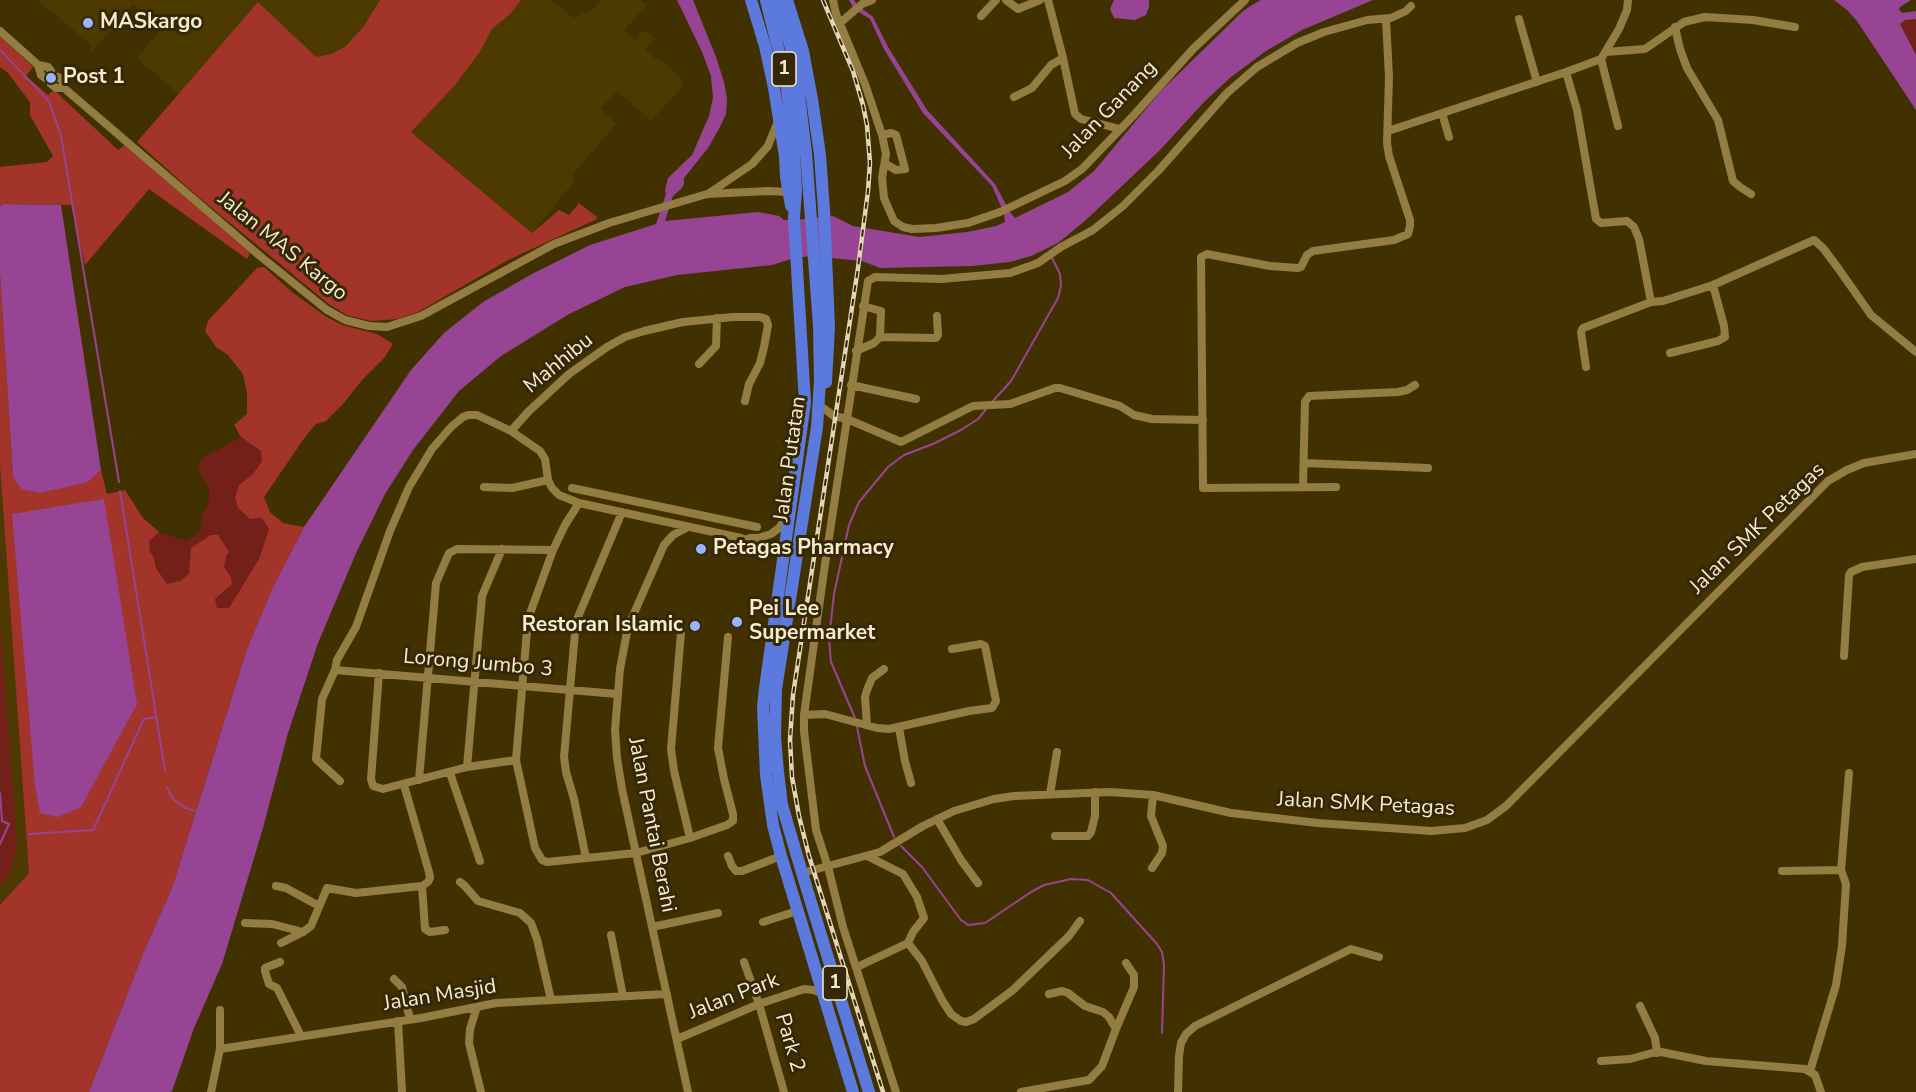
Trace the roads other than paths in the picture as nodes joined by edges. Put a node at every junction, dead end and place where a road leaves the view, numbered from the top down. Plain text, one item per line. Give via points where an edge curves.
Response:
1 (751, 0) edge
2 (766, 0) edge
3 (777, 0) edge
4 (787, 0) edge
5 (833, 0) edge
6 (872, 0) edge
7 (996, 0) edge
8 (1006, 0) edge
9 (1040, 0) edge
10 (1048, 0) edge
11 (1245, 0) edge
12 (1628, 0) edge
13 (1411, 6) dead end
14 (981, 16) dead end
15 (1386, 19) junction
16 (1519, 20) dead end
17 (840, 23) junction
18 (1675, 27) junction
19 (1795, 27) dead end
20 (0, 32) edge
21 (1603, 55) junction
22 (1063, 58) junction
23 (38, 65) junction
24 (1566, 72) junction
25 (1538, 82) junction
26 (64, 88) junction
27 (1014, 97) dead end
28 (1442, 113) junction
29 (780, 118) junction
30 (1618, 126) dead end
31 (1120, 129) junction
32 (1388, 131) junction
33 (882, 135) junction
34 (1449, 137) dead end
35 (799, 138) junction
36 (886, 164) junction
37 (788, 192) junction
38 (707, 194) junction
39 (1751, 194) dead end
40 (794, 218) junction
41 (1713, 285) junction
42 (1651, 302) junction
43 (863, 306) junction
44 (937, 316) dead end
45 (717, 318) junction
46 (824, 326) junction
47 (880, 337) junction
48 (856, 351) junction
49 (1916, 352) edge
50 (1671, 353) dead end
51 (699, 364) dead end
52 (1586, 367) dead end
53 (851, 385) junction
54 (1415, 385) dead end
55 (916, 399) dead end
56 (745, 401) dead end
57 (823, 408) junction
58 (834, 416) junction
59 (847, 419) junction
60 (1203, 420) junction
61 (821, 425) junction
62 (511, 431) junction
63 (815, 441) junction
64 (1916, 454) edge
65 (1304, 463) junction
66 (1428, 468) dead end
67 (548, 480) junction
68 (1303, 486) junction
69 (484, 487) dead end
70 (1336, 487) dead end
71 (572, 488) dead end
72 (589, 492) junction
73 (582, 503) junction
74 (622, 512) junction
75 (789, 514) junction
76 (688, 527) junction
77 (758, 527) dead end
78 (741, 538) junction
79 (502, 549) junction
80 (553, 550) junction
81 (784, 551) junction
82 (1916, 559) edge
83 (681, 633) dead end
84 (728, 637) dead end
85 (952, 649) dead end
86 (1844, 656) dead end
87 (884, 669) dead end
88 (334, 670) junction
89 (379, 674) junction
90 (427, 677) junction
91 (475, 682) junction
92 (522, 687) junction
93 (570, 690) junction
94 (617, 694) junction
95 (804, 715) junction
96 (867, 724) junction
97 (899, 728) junction
98 (1056, 752) dead end
99 (516, 760) junction
100 (468, 767) junction
101 (450, 773) junction
102 (1849, 773) dead end
103 (419, 780) junction
104 (339, 781) dead end
105 (911, 783) dead end
106 (404, 784) junction
107 (1095, 792) junction
108 (1050, 794) junction
109 (1153, 795) junction
110 (937, 819) junction
111 (1054, 836) dead end
112 (690, 838) junction
113 (636, 853) junction
114 (728, 856) dead end
115 (781, 856) junction
116 (867, 856) junction
117 (586, 858) junction
118 (480, 861) dead end
119 (828, 867) junction
120 (1152, 868) dead end
121 (1841, 870) junction
122 (1782, 871) dead end
123 (802, 873) junction
124 (460, 882) dead end
125 (978, 883) dead end
126 (276, 886) dead end
127 (422, 886) junction
128 (319, 906) junction
129 (797, 911) junction
130 (718, 913) dead end
131 (1080, 921) dead end
132 (763, 922) dead end
133 (245, 923) dead end
134 (652, 927) junction
135 (445, 930) dead end
136 (303, 932) junction
137 (611, 935) dead end
138 (281, 943) dead end
139 (908, 943) junction
140 (1379, 957) dead end
141 (280, 962) dead end
142 (744, 962) dead end
143 (1126, 963) dead end
144 (857, 967) junction
145 (816, 975) junction
146 (394, 979) dead end
147 (804, 989) junction
148 (822, 993) junction
149 (667, 994) junction
150 (1049, 994) dead end
151 (623, 996) junction
152 (551, 1000) junction
153 (759, 1004) junction
154 (477, 1006) junction
155 (1640, 1006) dead end
156 (219, 1010) dead end
157 (410, 1019) junction
158 (398, 1021) junction
159 (1116, 1029) junction
160 (301, 1036) junction
161 (677, 1039) junction
162 (220, 1049) junction
163 (1657, 1053) junction
164 (1601, 1061) dead end
165 (1810, 1071) junction
166 (211, 1092) edge
167 (402, 1092) edge
168 (481, 1092) edge
169 (688, 1092) edge
170 (784, 1092) edge
171 (853, 1092) edge
172 (869, 1092) edge
173 (896, 1092) edge
174 (1021, 1092) edge
175 (1178, 1092) edge
176 (1821, 1092) edge

1 - 29 highway
2 - 35 highway, Jalan Putatan / 1
3 - 35 highway, Jalan Putatan / 1 via 797,78
4 - 46 highway via 800,42 820,155
5 - 17 street, Jalan Ganang
6 - 17 street
7 - 14 street
8 - 9 street via 1018,9
10 - 22 street
11 - 31 street, Jalan Ganang via 1193,49
12 - 21 street via 1619,29
13 - 15 street
15 - 32 street
15 - 43 street via 1333,28 1297,43 1257,67 1227,93 1137,194 1093,230 1042,260 1010,273 941,279 875,277 867,281
16 - 25 street
17 - 33 street, Jalan Ganang
18 - 19 street via 1705,17
18 - 21 street via 1645,48
18 - 39 street via 1687,69 1718,120 1733,181
20 - 23 street, Jalan MAS Kargo
21 - 24 street
21 - 30 street
22 - 27 street via 1051,65 1032,88
22 - 31 street via 1076,116
23 - 26 street, Jalan MAS Kargo via 62,80
23 - 26 street, Jalan MAS Kargo via 41,75 56,88
24 - 25 street
24 - 42 street via 1577,110 1596,219 1601,223 1627,221 1634,227
25 - 28 street
26 - 38 street, Jalan MAS Kargo via 327,310 369,326 387,327 421,316 554,244
28 - 32 street
28 - 34 street
29 - 37 highway
29 - 38 street, Jalan MAS Kargo via 758,158
31 - 36 street, Jalan Ganang via 1074,175 1000,212 949,227 912,229 894,220 884,198 882,178
32 - 60 street via 1389,156 1410,220 1410,230 1403,237 1313,251 1298,268 1207,254 1201,258
33 - 36 street, Jalan Ganang
33 - 36 street via 896,135 905,169 896,171
35 - 40 highway, Jalan Putatan / 1
35 - 46 highway, Jalan Putatan / 1
37 - 38 street, Jalan MAS Kargo
37 - 40 highway
40 - 75 highway, Jalan Putatan / 1 via 805,403
41 - 42 street
41 - 49 street via 1814,240 1871,315
41 - 50 street via 1725,337
42 - 52 street via 1581,329
43 - 47 street via 881,311
43 - 48 street
44 - 47 street via 936,338
45 - 51 street via 716,346
45 - 56 street, Mahhibu via 764,317 767,321 760,363
45 - 62 street, Mahhibu via 656,327 625,337 569,374
46 - 57 highway via 828,366
46 - 63 highway, Jalan Putatan / 1
47 - 48 street
48 - 53 street
53 - 55 street
53 - 59 street
54 - 65 street via 1398,393 1309,396 1305,402
57 - 58 street
57 - 61 highway
58 - 59 street
58 - 61 street
59 - 60 street via 901,442 969,408 1019,402 1060,388 1125,408 1134,415
59 - 95 street
60 - 68 street via 1203,488
61 - 63 highway
62 - 67 street via 540,451
62 - 88 street via 468,415 432,449 400,506 356,627
63 - 123 highway, Jalan Putatan / 1 via 775,707 782,805
64 - 109 street, Jalan SMK Petagas via 1864,463 1828,481 1506,806 1487,820 1465,828 1431,831 1318,823 1231,813
65 - 66 street
65 - 68 street
67 - 69 street via 512,488
67 - 73 street via 555,492
68 - 70 street
71 - 72 street
72 - 73 street
72 - 77 street
73 - 74 street
73 - 80 street
74 - 76 street
74 - 93 street via 578,617
75 - 78 street via 771,534
75 - 81 highway, Jalan Putatan / 1
76 - 78 street
76 - 94 street, Jalan Pantai Berahi via 664,545 627,627
78 - 81 street
79 - 80 street
79 - 90 street via 457,549 449,553 436,583
79 - 91 street via 482,596
80 - 92 street via 530,610
81 - 115 highway, Jalan Putatan / 1 via 763,707 766,775
82 - 86 street via 1851,572
83 - 112 street via 671,749
84 - 112 street via 718,748 734,818 728,825
85 - 97 street via 985,646 996,701 992,708
87 - 96 street via 872,678 867,690
88 - 89 street, Lorong Jumbo 3
88 - 104 street via 322,699 316,759
89 - 90 street, Lorong Jumbo 3
89 - 106 street via 371,783 383,789
90 - 91 street, Lorong Jumbo 3
90 - 103 street
91 - 92 street, Lorong Jumbo 3
91 - 100 street
92 - 93 street, Lorong Jumbo 3
92 - 99 street
93 - 94 street, Lorong Jumbo 3
93 - 117 street via 565,765
94 - 113 street, Jalan Pantai Berahi via 617,758
95 - 96 street via 825,714
95 - 119 street via 812,810
96 - 97 street
97 - 105 street
98 - 108 street
99 - 100 street
99 - 117 street via 539,858 547,862
100 - 101 street
101 - 103 street
101 - 118 street
102 - 121 street
103 - 106 street
106 - 127 street via 430,878
107 - 108 street, Jalan SMK Petagas
107 - 109 street, Jalan SMK Petagas
107 - 111 street via 1095,816 1088,836
108 - 110 street, Jalan SMK Petagas via 994,799
109 - 120 street via 1151,816 1163,846
110 - 116 street, Jalan SMK Petagas
110 - 125 street
112 - 113 street
113 - 117 street
113 - 134 street, Jalan Pantai Berahi
114 - 115 street via 736,871
115 - 129 highway, Jalan Putatan / 1
116 - 119 street, Jalan SMK Petagas
116 - 139 street via 903,874 920,905 924,918
119 - 123 street, Jalan SMK Petagas
119 - 144 street
121 - 122 street
121 - 165 street via 1846,884 1836,985
123 - 172 highway, Jalan Putatan / 1
124 - 152 street via 477,901 520,913 531,923
126 - 128 street
127 - 128 street via 356,893 330,887
127 - 135 street via 425,929
128 - 136 street via 311,926
129 - 132 street
129 - 145 highway, Jalan Putatan / 1
130 - 134 street
131 - 139 street via 1013,990 966,1022 951,1014
133 - 136 street via 272,924
134 - 149 street, Jalan Pantai Berahi
136 - 138 street
137 - 151 street
139 - 144 street
140 - 175 street via 1351,949 1195,1026 1181,1043
141 - 160 street via 264,968 269,984 277,988
142 - 153 street, Park 2
143 - 159 street via 1134,975 1134,987
144 - 173 street
145 - 147 street, Jalan Park
145 - 148 highway, Jalan Putatan / 1
146 - 157 street via 402,987
147 - 148 street, Jalan Park
147 - 153 street, Jalan Park
148 - 171 highway, Jalan Putatan / 1
149 - 151 street, Jalan Masjid
149 - 161 street, Jalan Pantai Berahi
150 - 159 street via 1068,993 1085,1006 1103,1012
151 - 152 street, Jalan Masjid
152 - 154 street, Jalan Masjid
153 - 161 street, Jalan Park
153 - 170 street, Park 2
154 - 157 street, Jalan Masjid
154 - 168 street via 469,1043
155 - 163 street via 1655,1038
156 - 162 street
157 - 158 street, Jalan Masjid
158 - 160 street, Jalan Masjid
158 - 167 street
159 - 174 street via 1102,1066 1089,1080
160 - 162 street, Jalan Masjid
161 - 169 street, Jalan Pantai Berahi
162 - 166 street
163 - 164 street
163 - 165 street
165 - 176 street

